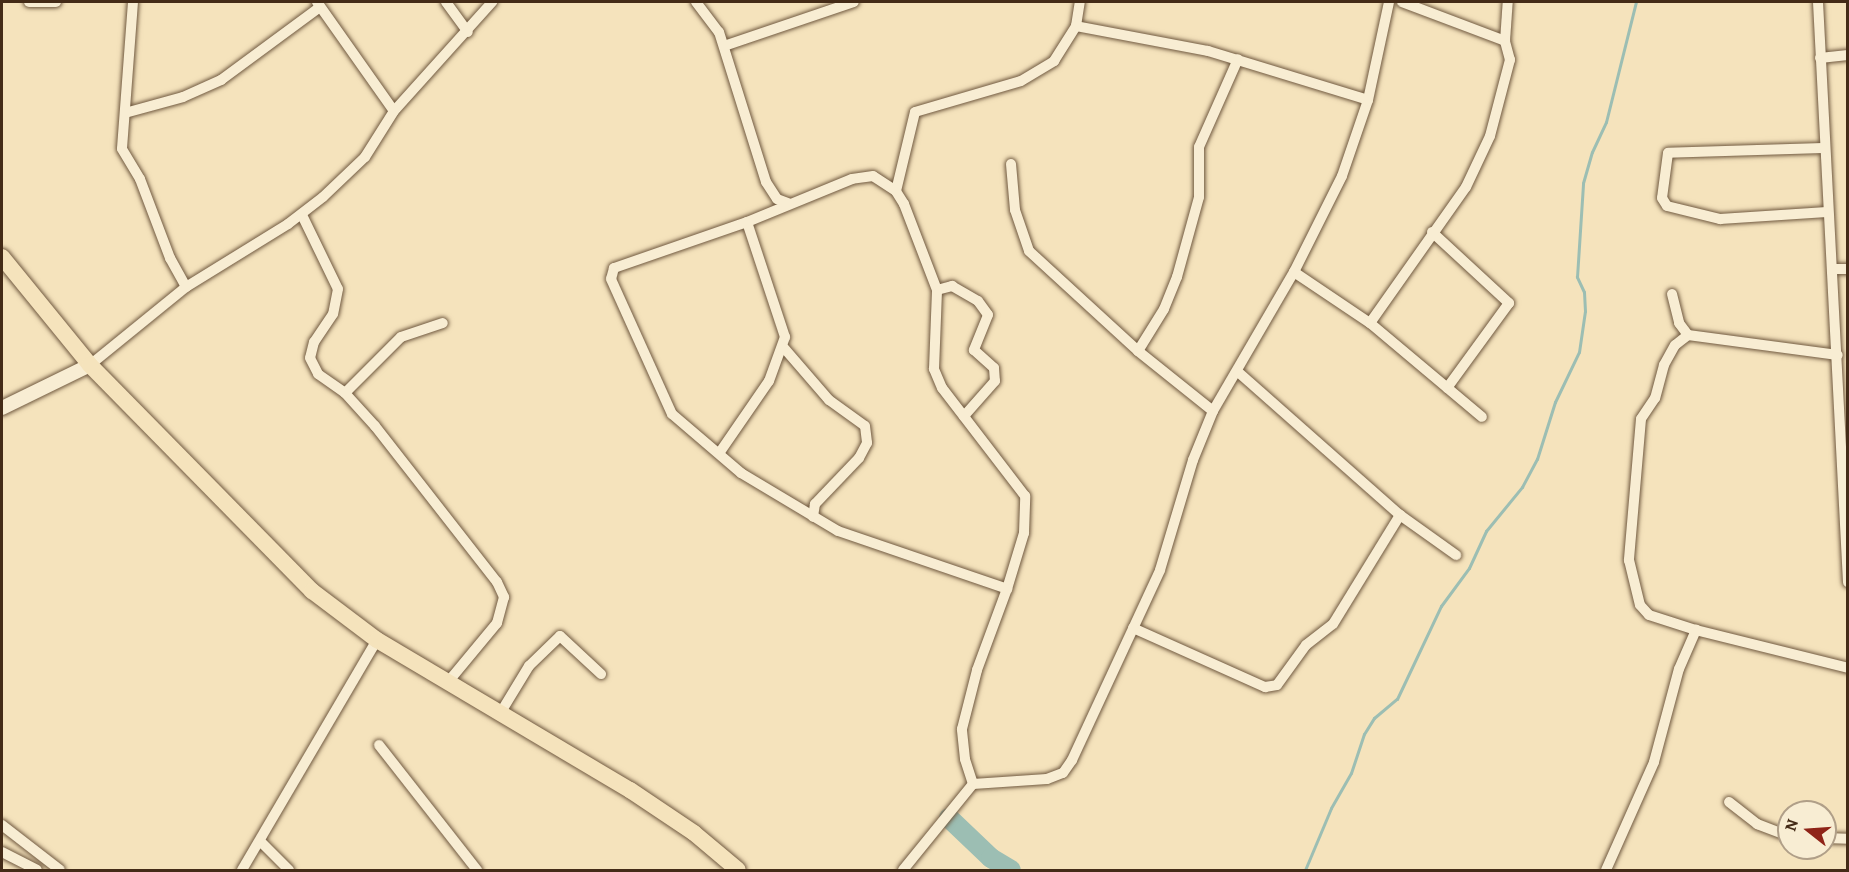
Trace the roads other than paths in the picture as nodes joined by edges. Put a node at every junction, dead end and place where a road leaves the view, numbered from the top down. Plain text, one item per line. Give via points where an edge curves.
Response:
1 (29, 2) edge
2 (56, 2) edge
3 (133, 2) edge
4 (446, 2) edge
5 (492, 2) edge
6 (696, 2) edge
7 (854, 2) edge
8 (1080, 2) edge
9 (1389, 2) edge
10 (1402, 2) edge
11 (1508, 2) edge
12 (1818, 2) edge
13 (319, 4) edge
14 (1076, 26) junction
15 (468, 32) junction
16 (1505, 41) junction
17 (724, 46) junction
18 (1848, 55) edge
19 (1820, 58) junction
20 (1238, 59) junction
21 (1368, 100) junction
22 (394, 111) junction
23 (125, 113) junction
24 (1823, 148) junction
25 (1011, 164) dead end
26 (896, 191) junction
27 (788, 203) junction
28 (1827, 212) junction
29 (302, 215) junction
30 (747, 222) junction
31 (1432, 232) junction
32 (2, 257) edge
33 (1833, 269) junction
34 (1848, 269) edge
35 (1294, 272) junction
36 (186, 287) junction
37 (937, 290) junction
38 (1672, 294) dead end
39 (443, 323) dead end
40 (1370, 323) junction
41 (1688, 335) junction
42 (784, 348) junction
43 (1138, 351) junction
44 (1838, 355) junction
45 (90, 364) junction
46 (1237, 371) junction
47 (1447, 387) junction
48 (345, 393) junction
49 (2, 408) edge
50 (1213, 411) junction
51 (964, 416) junction
52 (1482, 417) dead end
53 (1844, 438) edge
54 (720, 452) junction
55 (1400, 515) junction
56 (813, 517) junction
57 (1456, 555) dead end
58 (1848, 582) edge
59 (1007, 589) junction
60 (1133, 628) junction
61 (1696, 630) junction
62 (377, 640) junction
63 (1848, 668) edge
64 (601, 674) dead end
65 (448, 682) junction
66 (501, 712) junction
67 (379, 745) dead end
68 (973, 784) junction
69 (1728, 802) dead end
70 (2, 825) edge
71 (1777, 832) edge
72 (260, 841) junction
73 (2, 852) edge
74 (37, 870) edge
75 (60, 870) edge
76 (242, 870) edge
77 (289, 870) edge
78 (477, 870) edge
79 (738, 870) edge
80 (903, 870) edge
81 (1606, 870) edge

1 - 2 street
3 - 23 street
4 - 15 street
5 - 15 street
6 - 17 street via 719,32
7 - 17 street
8 - 14 street
9 - 21 street
10 - 16 street
11 - 16 street
12 - 19 street
13 - 22 street
13 - 23 street via 221,80 183,97
14 - 20 street
14 - 26 street via 1054,61 1021,81 915,112
15 - 22 street
16 - 31 street via 1510,60 1490,136 1466,187
17 - 27 street via 766,182 777,199
18 - 19 street
19 - 24 street
20 - 21 street
20 - 43 street via 1198,147 1199,197 1177,277 1164,309
21 - 35 street via 1342,176
22 - 29 street via 365,157
23 - 36 street via 122,149 140,179 170,258
24 - 28 street
24 - 28 street via 1668,153 1662,198 1667,206 1720,219
25 - 43 street via 1015,210 1029,251
26 - 27 street via 873,176 852,179
26 - 37 street
27 - 30 street
28 - 33 street
29 - 36 street
29 - 48 street via 338,289 333,314 314,342 310,357 318,374
30 - 42 street via 785,337
30 - 54 street via 620,265 614,268 611,279 672,414
31 - 40 street
31 - 47 street via 1509,303
32 - 45 main road
33 - 34 street
33 - 44 street
35 - 40 street
35 - 46 street
36 - 45 street
37 - 51 street via 934,369 942,388
37 - 51 street via 952,286 978,301 988,315 974,350 994,368 995,381
38 - 41 street via 1679,323
39 - 48 street via 401,337
40 - 47 street
41 - 44 street
41 - 61 street via 1675,345 1664,365 1655,398 1641,419 1629,560 1635,593 1649,615
42 - 54 street via 769,381
42 - 56 street via 829,400 865,426 867,443 859,458 815,504
43 - 50 street
44 - 53 street
45 - 49 street
45 - 62 main road via 304,583
46 - 50 street
46 - 55 street
47 - 52 street
48 - 65 street via 469,545 504,597 497,623
50 - 60 street via 1193,460 1160,570
51 - 59 street via 1025,496 1024,533
53 - 58 street
54 - 56 street via 741,473
55 - 57 street
55 - 60 street via 1333,624 1306,645 1277,685 1265,687
56 - 59 street via 838,531
59 - 68 street via 977,670 962,729
60 - 68 street via 1063,773 1047,779
61 - 63 street
61 - 81 street via 1679,669 1654,762
62 - 65 main road
62 - 72 street
64 - 66 street via 560,636 529,666
65 - 66 main road
66 - 79 main road via 639,796 694,833
67 - 78 street
68 - 80 street
69 - 71 street via 1757,824
70 - 75 street
72 - 76 street
72 - 77 street
73 - 74 street

